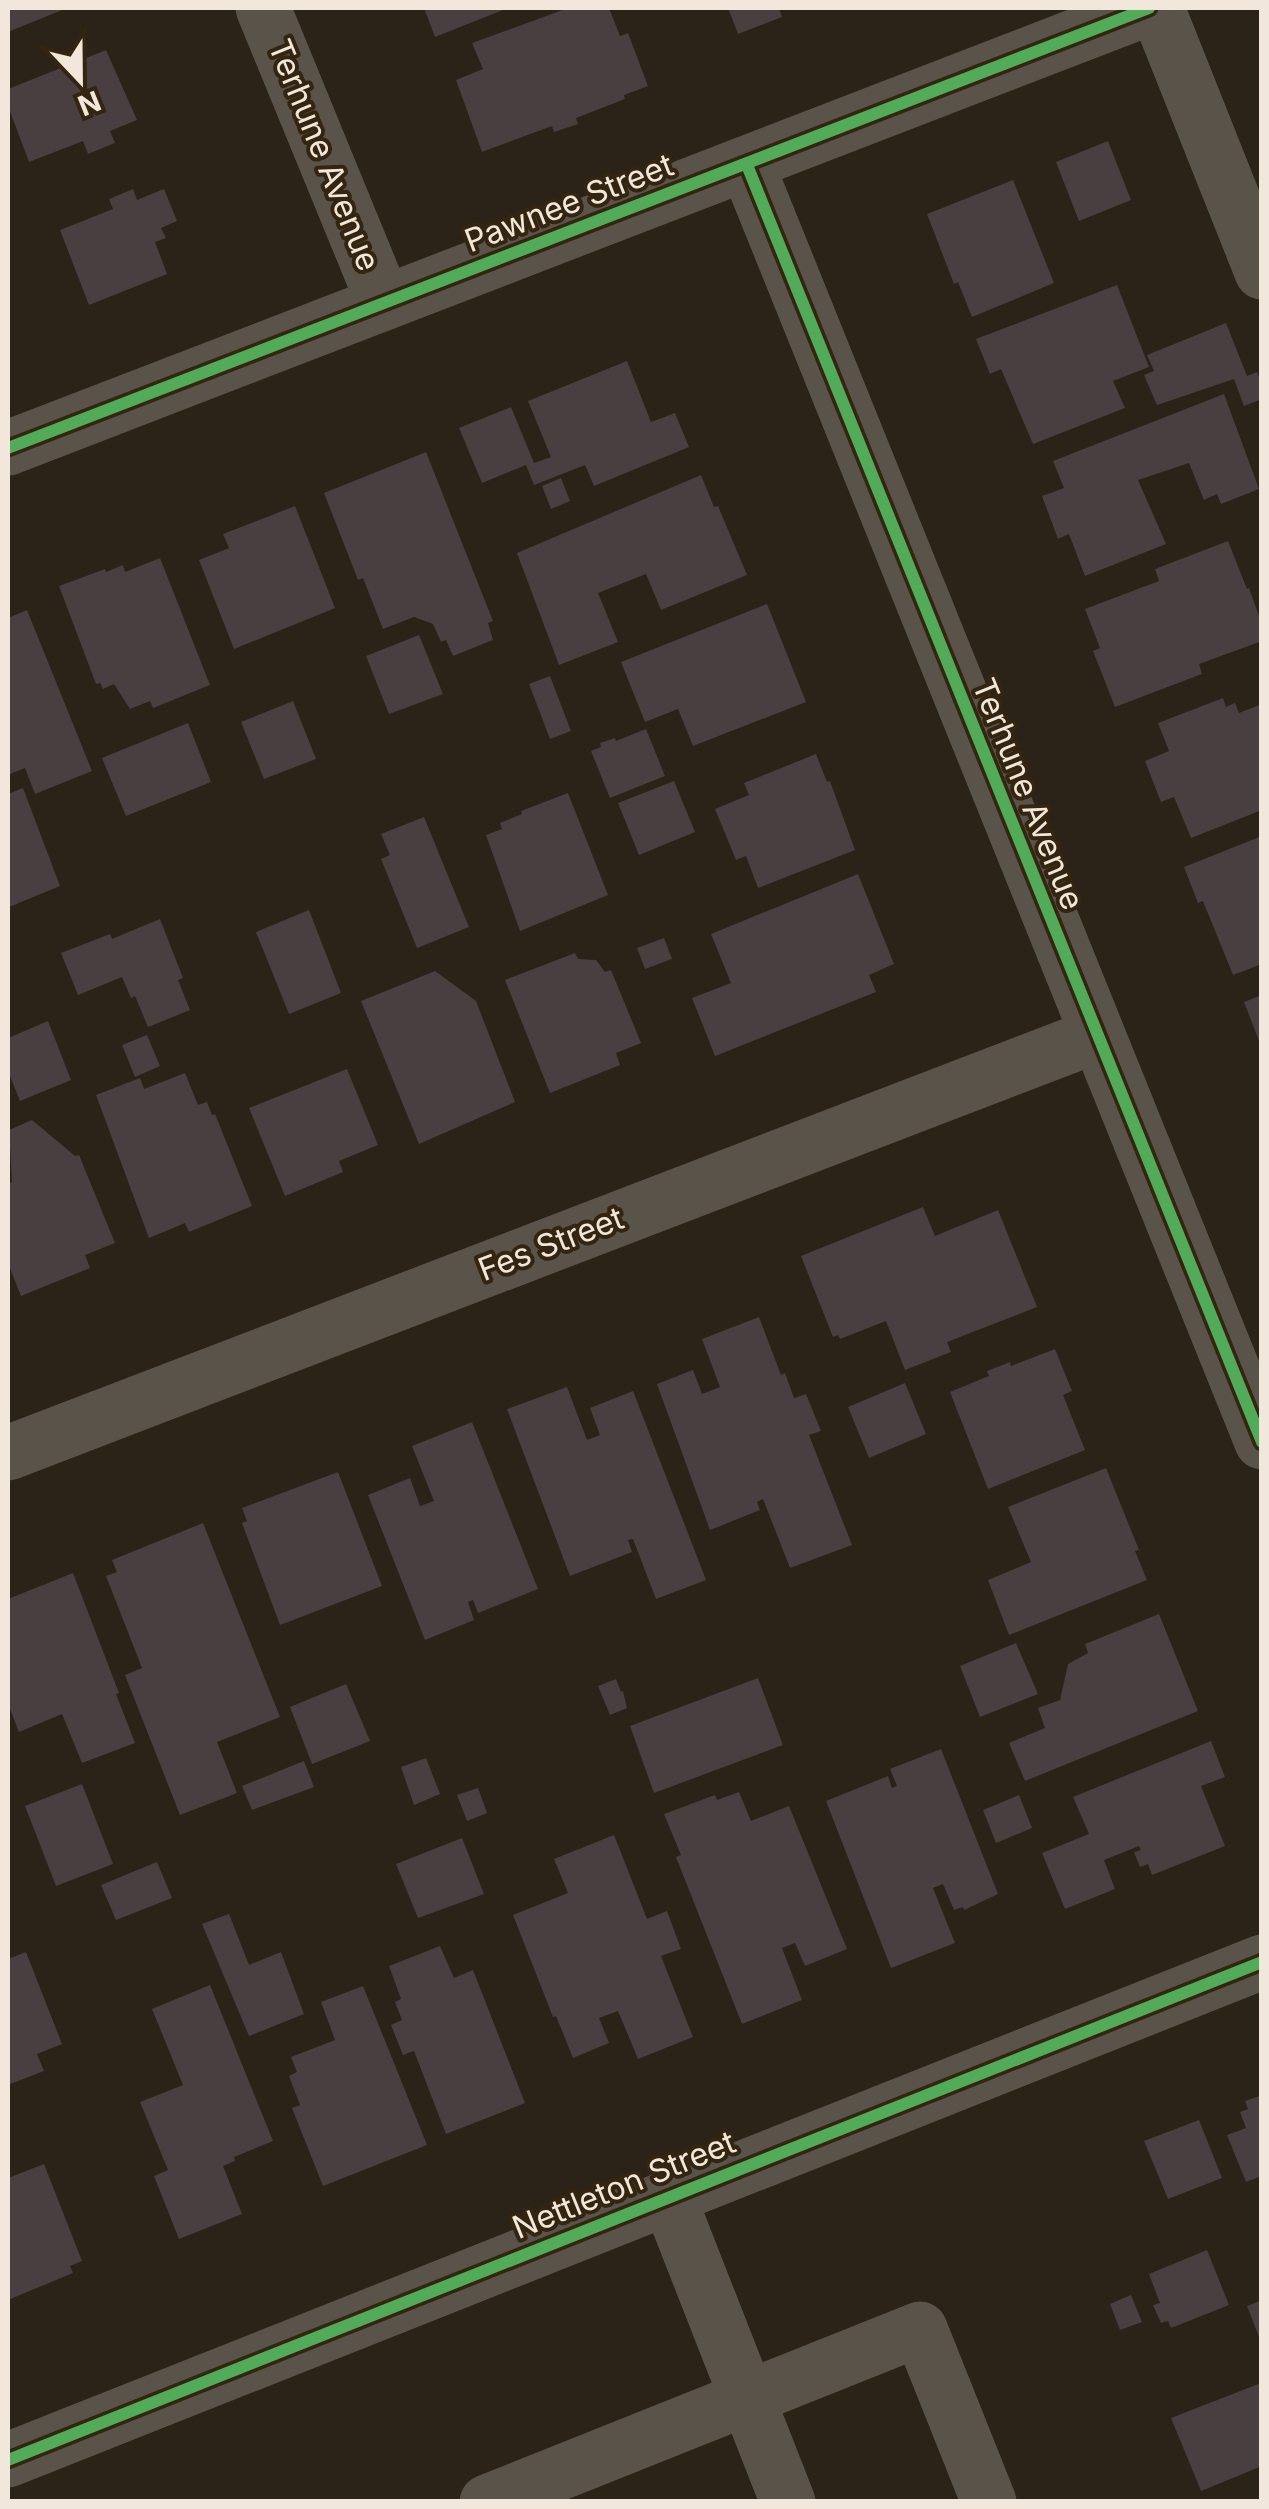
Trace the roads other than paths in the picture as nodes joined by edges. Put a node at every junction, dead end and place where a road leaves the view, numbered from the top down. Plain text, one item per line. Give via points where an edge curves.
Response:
1 (263, 8) edge
2 (1136, 10) edge
3 (747, 165) junction
4 (1262, 272) edge
5 (384, 302) junction
6 (8, 448) edge
7 (1095, 1036) junction
8 (1262, 1442) edge
9 (8, 1453) edge
10 (1262, 1962) edge
11 (668, 2196) junction
12 (750, 2397) junction
13 (8, 2460) edge
14 (488, 2502) edge
15 (788, 2502) edge
16 (990, 2502) edge

1 - 5 street, Terhune Avenue
2 - 3 street, Pawnee Street
2 - 4 street
3 - 5 street, Pawnee Street
3 - 7 street, Terhune Avenue
5 - 6 street, Pawnee Street
7 - 8 street, Terhune Avenue
7 - 9 street, Fes Street
10 - 11 street, Nettleton Street
11 - 12 street
11 - 13 street, Nettleton Street
12 - 14 street
12 - 15 street
12 - 16 street via 920,2330

